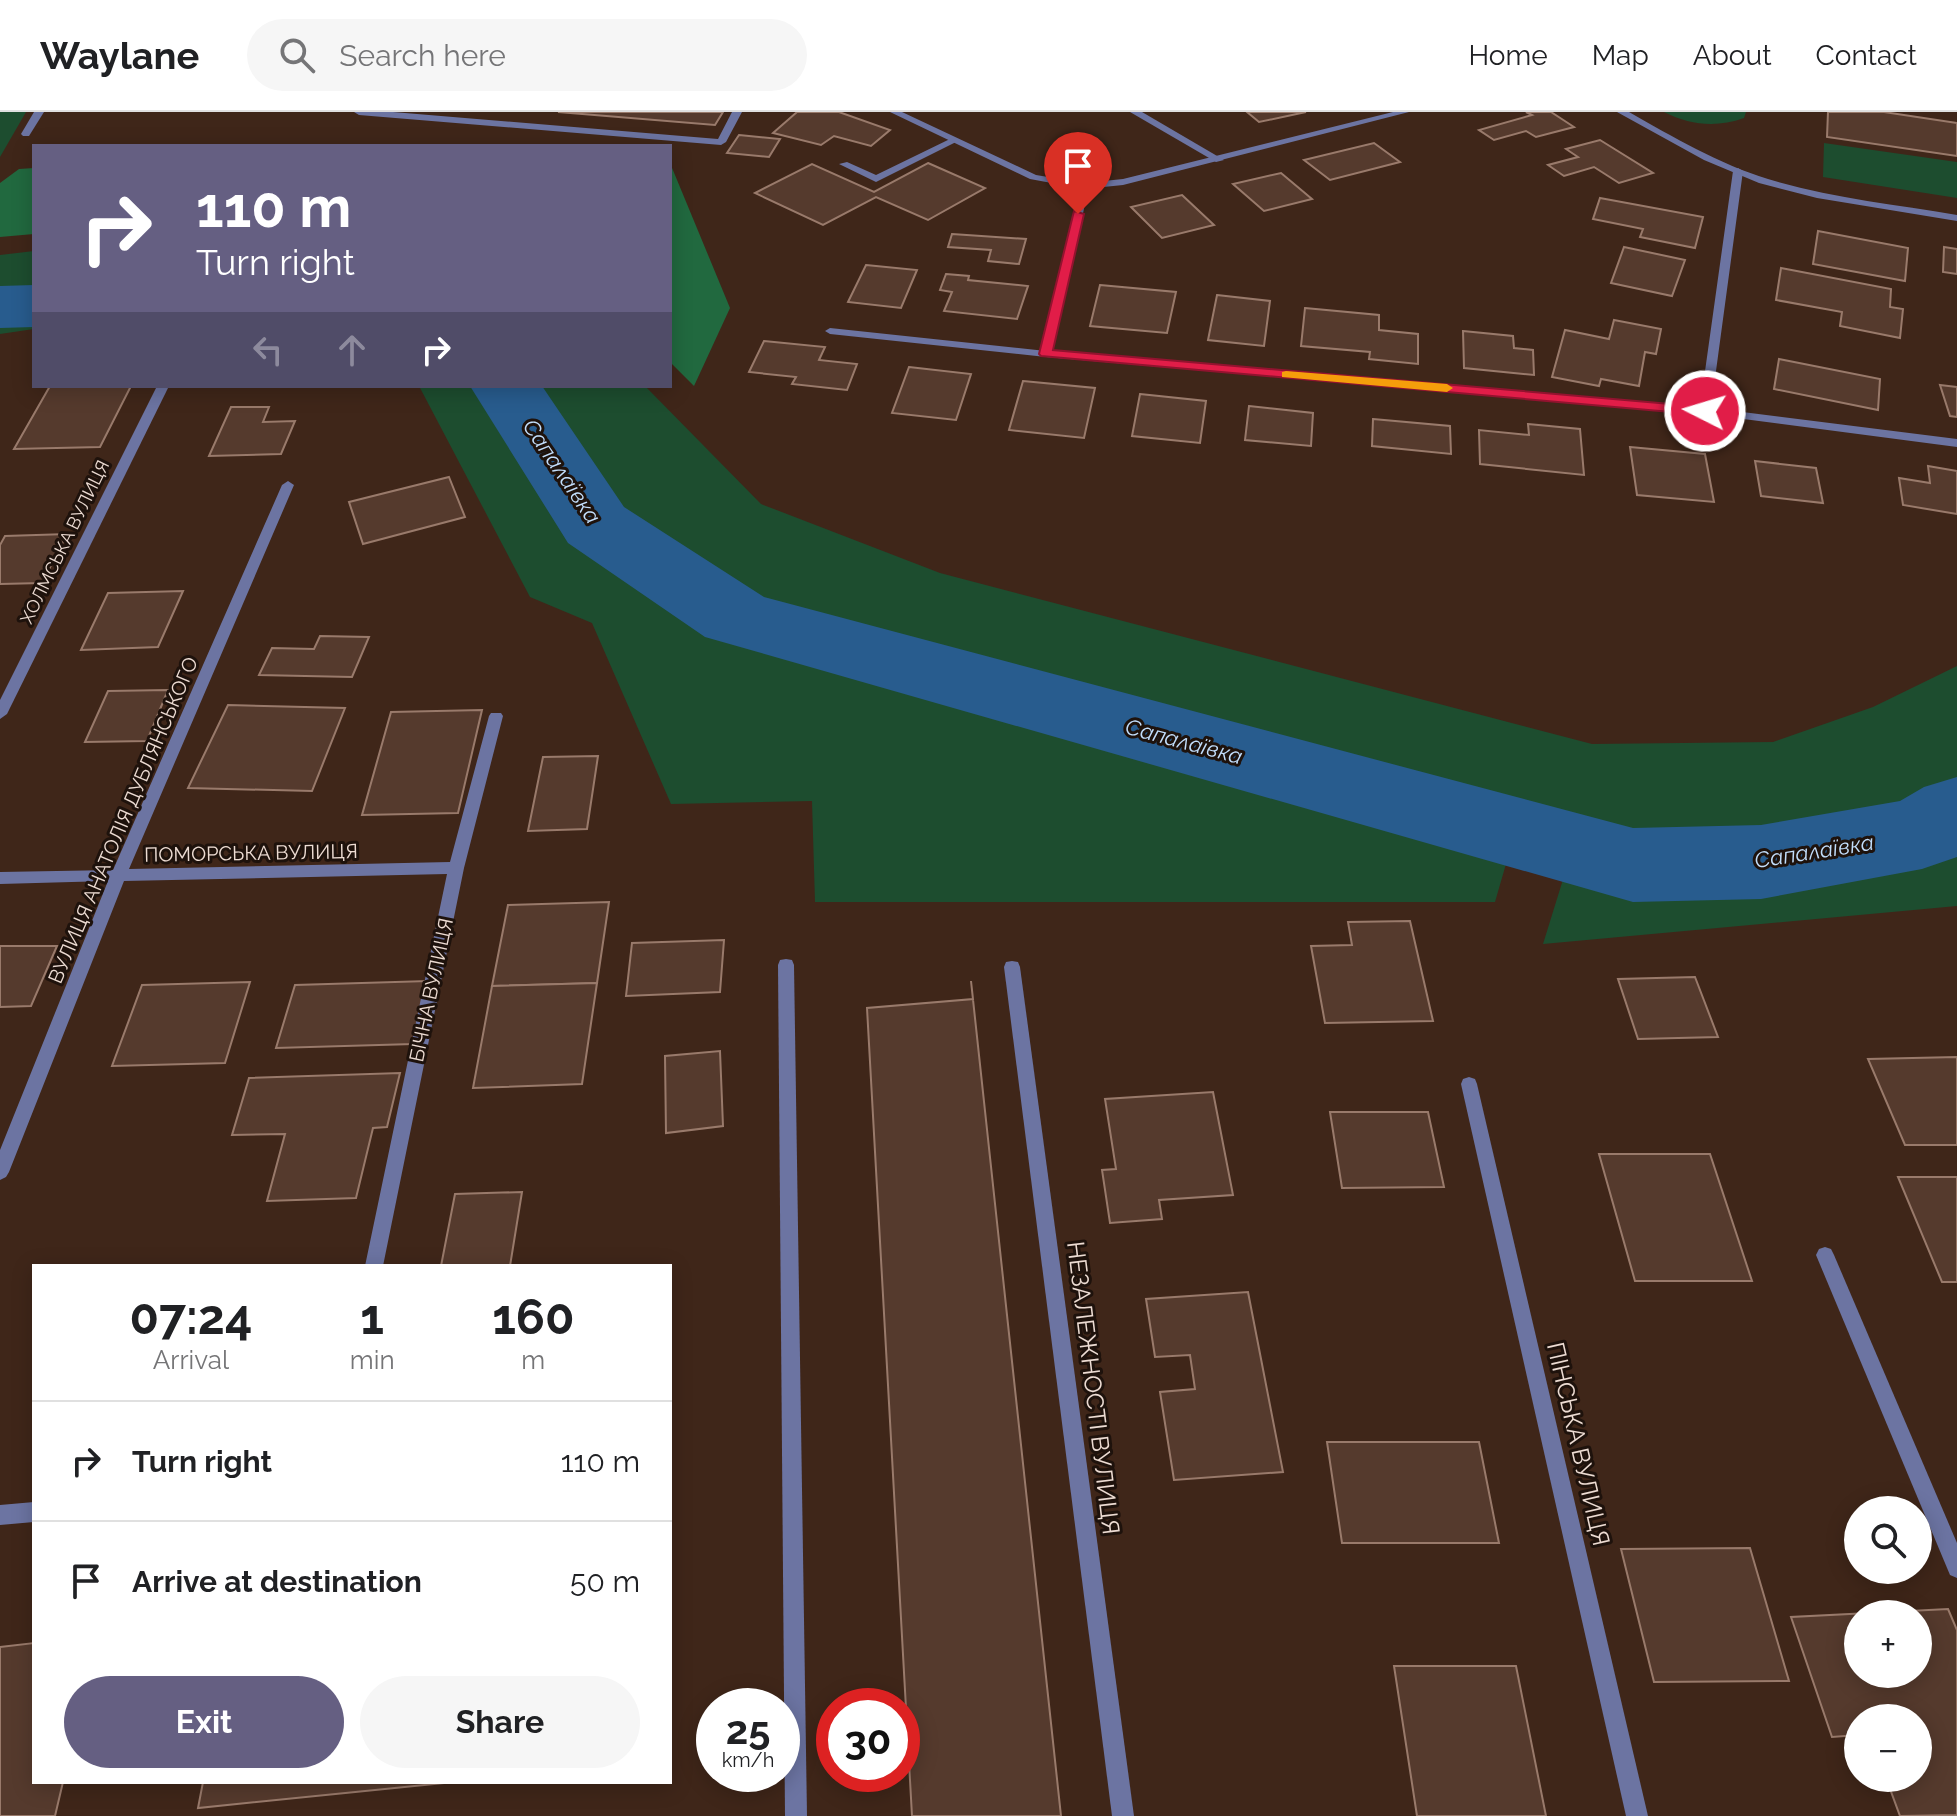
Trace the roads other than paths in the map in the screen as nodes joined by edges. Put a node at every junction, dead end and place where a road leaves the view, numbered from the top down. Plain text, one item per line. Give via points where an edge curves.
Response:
1 (39, 112) edge
2 (359, 112) edge
3 (737, 112) edge
4 (895, 112) edge
5 (1135, 112) edge
6 (1404, 112) edge
7 (1622, 112) edge
8 (26, 134) dead end
9 (955, 140) junction
10 (1219, 160) junction
11 (844, 164) dead end
12 (1738, 171) junction
13 (1084, 186) junction
14 (1957, 218) edge
15 (830, 331) dead end
16 (1046, 354) junction
17 (162, 388) edge
18 (1705, 411) junction
19 (1957, 443) edge
20 (288, 485) dead end
21 (0, 714) edge
22 (496, 716) dead end
23 (456, 868) junction
24 (118, 876) junction
25 (0, 878) edge
26 (786, 965) dead end
27 (1012, 967) dead end
28 (1469, 1084) dead end
29 (0, 1172) edge
30 (1825, 1255) dead end
31 (374, 1264) edge
32 (32, 1512) edge
33 (0, 1515) edge
34 (1957, 1568) edge
35 (796, 1816) edge
36 (1123, 1816) edge
37 (1637, 1816) edge

1 - 8 street
2 - 3 street via 721,142
4 - 9 street
5 - 10 street
6 - 10 street
7 - 12 street
9 - 11 street via 876,179
9 - 13 street via 1033,177
10 - 13 street
12 - 14 street via 1794,189
12 - 18 street
13 - 16 street
15 - 16 street
16 - 18 street
17 - 21 street, ХОЛМСЬКА ВУЛИЦЯ
18 - 19 street
20 - 24 street, ВУЛИЦЯ АНАТОЛІЯ ДУБЛЯНСЬКОГО
22 - 23 street, БІЧНА ВУЛИЦЯ
23 - 24 street, ПОМОРСЬКА ВУЛИЦЯ
23 - 31 street, БІЧНА ВУЛИЦЯ
24 - 25 street, ПОМОРСЬКА ВУЛИЦЯ
24 - 29 street, ВУЛИЦЯ АНАТОЛІЯ ДУБЛЯНСЬКОГО
26 - 35 street
27 - 36 street, НЕЗАЛЕЖНОСТІ ВУЛИЦЯ
28 - 37 street, ПІНСЬКА ВУЛИЦЯ
30 - 34 street
32 - 33 street

